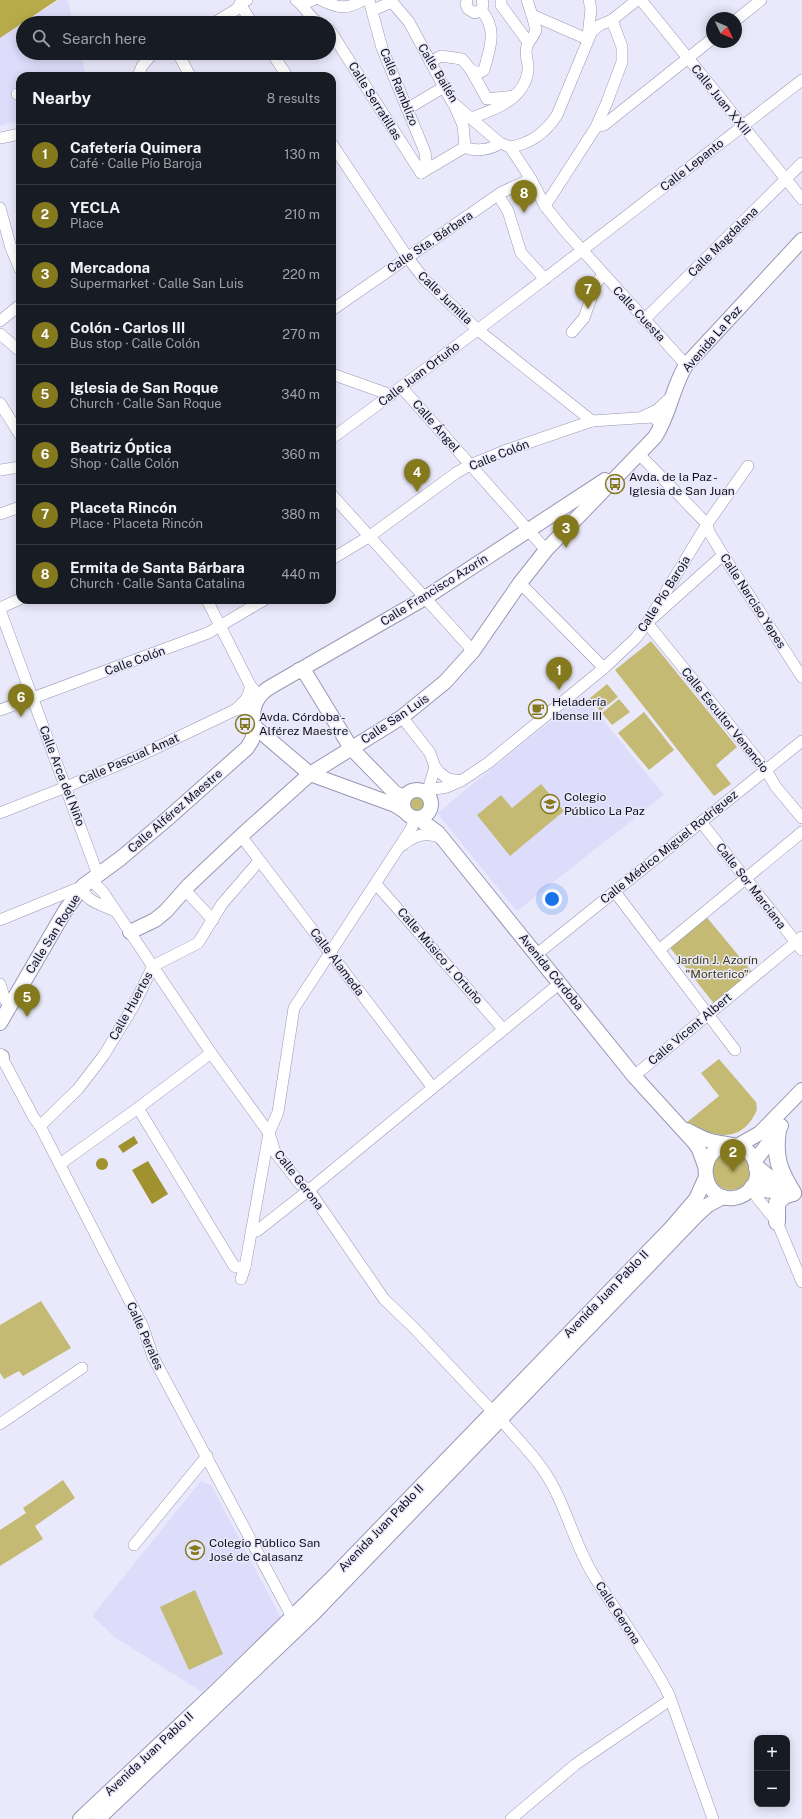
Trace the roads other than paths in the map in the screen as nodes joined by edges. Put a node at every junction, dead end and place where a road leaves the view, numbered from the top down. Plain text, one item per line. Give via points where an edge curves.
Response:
1 (313, 0) edge
2 (321, 0) edge
3 (363, 0) edge
4 (467, 0) edge
5 (502, 0) edge
6 (527, 0) edge
7 (589, 0) edge
8 (637, 0) edge
9 (641, 0) edge
10 (761, 0) edge
11 (392, 1) edge
12 (243, 2) edge
13 (299, 2) edge
14 (371, 5) edge
15 (481, 5) edge
16 (532, 15) junction
17 (742, 15) edge
18 (226, 16) edge
19 (249, 16) edge
20 (310, 16) edge
21 (612, 20) junction
22 (588, 38) junction
23 (336, 40) edge
24 (528, 42) junction
25 (706, 44) edge
26 (687, 58) junction
27 (147, 60) edge
28 (182, 60) edge
29 (277, 60) edge
30 (430, 62) junction
31 (471, 70) junction
32 (140, 72) edge
33 (188, 72) edge
34 (284, 72) edge
35 (802, 80) edge
36 (444, 87) junction
37 (514, 96) junction
38 (452, 102) junction
39 (407, 109) junction
40 (471, 118) junction
41 (596, 127) junction
42 (742, 127) junction
43 (16, 135) edge
44 (0, 138) edge
45 (505, 145) junction
46 (465, 147) junction
47 (336, 150) edge
48 (802, 163) edge
49 (421, 173) junction
50 (531, 179) junction
51 (786, 180) junction
52 (498, 195) junction
53 (802, 199) edge
54 (545, 206) junction
55 (0, 208) edge
56 (802, 240) edge
57 (582, 251) junction
58 (802, 252) edge
59 (16, 258) edge
60 (408, 258) junction
61 (785, 258) junction
62 (603, 275) junction
63 (545, 279) junction
64 (336, 307) edge
65 (16, 309) edge
66 (644, 320) junction
67 (0, 321) edge
68 (478, 330) junction
69 (572, 332) dead end
70 (0, 334) edge
71 (16, 348) edge
72 (686, 365) junction
73 (336, 375) edge
74 (402, 388) junction
75 (391, 395) junction
76 (671, 397) junction
77 (0, 403) edge
78 (642, 417) junction
79 (592, 421) junction
80 (16, 425) edge
81 (661, 427) junction
82 (336, 435) edge
83 (639, 454) junction
84 (470, 465) junction
85 (748, 466) dead end
86 (626, 467) junction
87 (16, 468) edge
88 (0, 470) edge
89 (336, 499) edge
90 (16, 508) edge
91 (0, 514) edge
92 (707, 524) junction
93 (529, 530) junction
94 (370, 536) junction
95 (546, 550) junction
96 (723, 555) junction
97 (336, 557) edge
98 (520, 583) junction
99 (425, 598) junction
100 (16, 602) edge
101 (209, 604) edge
102 (257, 604) edge
103 (0, 609) edge
104 (647, 623) junction
105 (219, 627) junction
106 (473, 651) junction
107 (604, 668) junction
108 (299, 670) junction
109 (802, 677) edge
110 (255, 689) junction
111 (34, 698) junction
112 (0, 710) edge
113 (235, 710) junction
114 (402, 717) junction
115 (254, 722) junction
116 (802, 741) edge
117 (351, 748) junction
118 (435, 767) junction
119 (766, 770) junction
120 (310, 774) junction
121 (461, 781) junction
122 (66, 787) junction
123 (426, 792) junction
124 (414, 811) junction
125 (0, 813) edge
126 (802, 818) edge
127 (701, 822) junction
128 (802, 832) edge
129 (241, 836) junction
130 (441, 836) junction
131 (396, 853) junction
132 (259, 861) junction
133 (745, 878) junction
134 (89, 881) junction
135 (376, 884) junction
136 (185, 890) junction
137 (615, 892) junction
138 (0, 920) edge
139 (213, 920) junction
140 (130, 932) junction
141 (800, 943) edge
142 (659, 950) junction
143 (330, 953) junction
144 (537, 954) junction
145 (153, 966) junction
146 (560, 983) junction
147 (0, 984) edge
148 (11, 1003) junction
149 (708, 1015) junction
150 (0, 1023) edge
151 (503, 1030) junction
152 (735, 1050) dead end
153 (210, 1053) junction
154 (1, 1056) edge
155 (634, 1076) junction
156 (433, 1088) junction
157 (802, 1090) edge
158 (802, 1103) edge
159 (138, 1108) junction
160 (40, 1126) junction
161 (682, 1128) junction
162 (778, 1130) junction
163 (270, 1133) junction
164 (733, 1145) junction
165 (60, 1164) junction
166 (756, 1165) junction
167 (705, 1172) junction
168 (309, 1190) junction
169 (749, 1190) junction
170 (798, 1194) edge
171 (723, 1197) junction
172 (777, 1222) junction
173 (676, 1230) junction
174 (251, 1231) junction
175 (245, 1267) junction
176 (241, 1279) dead end
177 (802, 1282) edge
178 (82, 1368) dead end
179 (496, 1415) junction
180 (0, 1424) edge
181 (207, 1456) junction
182 (134, 1545) dead end
183 (292, 1617) junction
184 (670, 1700) junction
185 (80, 1819) edge
186 (98, 1819) edge
187 (511, 1819) edge
188 (713, 1819) edge

1 - 13 street
2 - 3 street via 344,7 354,6
4 - 15 street via 466,7 470,11 477,12
5 - 24 street via 501,5
6 - 16 street
7 - 22 street via 591,14
8 - 21 street
9 - 26 street, Calle Juan XXIII
10 - 17 street
11 - 14 street, Calle Bailén
11 - 30 street, Calle Bailén via 409,22
12 - 18 street
12 - 19 street
13 - 20 street
14 - 39 street, Calle Ramblizo via 382,48
15 - 31 street via 492,37 484,70 479,73
16 - 22 street
16 - 24 street via 536,30
21 - 22 street via 595,27
21 - 41 street via 622,47 623,58
22 - 45 street via 552,122 542,133 525,144
23 - 49 street, Calle Serratillas
24 - 37 street via 528,72
25 - 26 street
26 - 41 street via 604,125
26 - 42 street, Calle Juan XXIII
27 - 32 street
28 - 33 street
29 - 34 street
30 - 31 street via 441,56 462,59
30 - 36 street, Calle Bailén
31 - 37 street via 487,99
35 - 42 street, Calle Lepanto
36 - 38 street, Calle Bailén
36 - 39 street
37 - 40 street via 497,109
38 - 40 street, Calle Bailén
38 - 46 street via 463,125
39 - 49 street, Calle Ramblizo via 425,152 426,160
40 - 45 street, Calle Bailén
41 - 54 street
42 - 51 street, Calle Juan XXIII
42 - 57 street, Calle Lepanto
43 - 44 street
45 - 46 street via 477,150
45 - 50 street, Calle Bailén
46 - 49 street
47 - 60 street, Calle Jumilla
48 - 51 street, Calle Magdalena
50 - 52 street, Calle Sta. Bárbara
50 - 54 street, Calle Cuesta
51 - 53 street, Calle Juan XXIII
51 - 66 street, Calle Magdalena
52 - 60 street, Calle Sta. Bárbara
52 - 63 street via 508,211 522,253
54 - 57 street, Calle Cuesta
55 - 59 street
56 - 61 main road, Avenida La Paz
57 - 62 street, Calle Cuesta
57 - 63 street, Calle Juan Ortuño
58 - 61 street, Avenida La Paz
60 - 64 street, Calle Sta. Bárbara
60 - 68 street, Calle Jumilla via 424,280
61 - 72 main road, Avenida La Paz
62 - 66 street, Calle Cuesta
62 - 69 street via 597,282 584,318
63 - 68 street, Calle Juan Ortuño
65 - 67 street
66 - 72 street, Calle Cuesta
68 - 74 street, Calle Juan Ortuño
68 - 79 street, Calle Jumilla
70 - 71 street
72 - 76 main road, Avenida La Paz
73 - 75 street
74 - 75 street, Calle Juan Ortuño
74 - 84 street, Calle Ángel
75 - 82 street, Calle Juan Ortuño
76 - 78 street via 657,410
76 - 81 main road, Avenida La Paz via 669,410
77 - 80 street
78 - 79 street, Calle Colón
78 - 81 street, Calle Colón via 658,420
79 - 84 street, Calle Colón
81 - 83 main road, Avenida La Paz
83 - 86 main road, Avenida La Paz
83 - 92 street, Calle Narciso Yepes
84 - 93 street, Calle Ángel
84 - 94 street, Calle Colón
85 - 92 street, Calle Pío Baroja
86 - 93 main road, Calle Francisco Azorín
86 - 95 main road, Calle San Luis
87 - 88 street
89 - 94 street
90 - 91 street
92 - 96 street, Calle Narciso Yepes
92 - 104 street, Calle Pío Baroja
93 - 95 street, Calle Ángel
93 - 99 main road, Calle Francisco Azorín
94 - 97 street, Calle Colón
94 - 99 street
95 - 98 main road, Calle San Luis
96 - 104 street
96 - 109 street, Calle Narciso Yepes
98 - 106 main road, Calle San Luis
98 - 107 street
99 - 106 street
99 - 108 main road, Calle Francisco Azorín
100 - 103 street
101 - 105 street
102 - 105 street, Calle Colón
103 - 111 street, Calle Arca del Niño
104 - 107 street, Calle Pío Baroja via 636,638
104 - 119 street, Calle Escultor Venancio
105 - 110 street
105 - 111 street, Calle Colón
106 - 114 main road, Calle San Luis via 445,682
107 - 121 street, Calle Pío Baroja via 488,763
108 - 110 main road, Calle Francisco Azorín
108 - 117 main road via 306,674
110 - 113 street via 250,691
110 - 115 main road
111 - 112 street, Calle Colón
111 - 122 street, Calle Arca del Niño
113 - 115 street via 244,709
113 - 122 street, Calle Pascual Amat
114 - 117 main road, Calle San Luis
114 - 118 street via 430,753
115 - 120 main road
115 - 134 main road, Calle Alférez Maestre via 252,740 246,748 166,820
116 - 119 street, Calle Médico Miguel Rodríguez
117 - 120 main road, Calle San Luis
117 - 124 main road
118 - 121 street via 448,779
118 - 123 street
119 - 126 street, Calle Escultor Venancio via 776,787
119 - 127 street, Calle Médico Miguel Rodríguez
120 - 124 main road
120 - 129 main road, Calle San Luis
121 - 123 street, Calle Pío Baroja
122 - 125 street, Calle Pascual Amat
122 - 134 street, Calle Arca del Niño
123 - 124 main road via 431,802
123 - 124 main road via 412,791
124 - 130 main road, Avenida Córdoba
124 - 131 street via 412,826
127 - 133 street, Calle Sor Marciana
127 - 137 street, Calle Médico Miguel Rodríguez
128 - 133 street
129 - 132 street, Calle Alameda
129 - 136 main road, Calle San Luis
130 - 131 street via 418,836 409,840
130 - 144 main road, Avenida Córdoba
131 - 135 street
132 - 139 street, Calle Huertos via 222,904
132 - 143 street, Calle Alameda
133 - 141 street, Calle Sor Marciana
133 - 142 street
134 - 138 street
134 - 140 street, Calle Gerona via 103,892
134 - 148 main road, Calle San Roque via 65,911
135 - 143 street
135 - 151 street, Calle Músico J. Ortuño
136 - 139 street
136 - 140 main road, Calle San Luis via 160,916
137 - 142 street
137 - 144 street, Calle Médico Miguel Rodríguez
139 - 145 street, Calle Huertos via 194,946
140 - 145 street, Calle Gerona
141 - 149 street, Calle Vicent Albert
142 - 149 street
143 - 156 street, Calle Alameda
143 - 163 street via 294,1008 278,1112
144 - 146 main road, Avenida Córdoba
145 - 153 street, Calle Gerona
145 - 160 street, Calle Huertos via 133,1007 104,1055 78,1089
146 - 151 street
146 - 155 main road, Avenida Córdoba
147 - 148 street via 6,1000
148 - 150 main road, Calle San Roque
149 - 152 street
149 - 155 street, Calle Vicent Albert
151 - 156 street
153 - 159 street
153 - 163 street, Calle Gerona
154 - 160 street, Calle Perales
155 - 161 main road, Avenida Córdoba
156 - 168 street
157 - 164 main road via 760,1133
158 - 162 main road
159 - 165 street
159 - 175 street via 234,1266
160 - 165 street, Calle Perales
161 - 164 main road via 711,1141
161 - 167 main road, Avenida Córdoba via 699,1149
162 - 166 main road
162 - 170 highway via 777,1162
163 - 168 street, Calle Gerona via 274,1152 300,1184
163 - 174 street
164 - 166 main road via 745,1149
164 - 167 main road via 713,1152
165 - 181 street, Calle Perales via 143,1327 153,1357
166 - 169 main road via 756,1182
166 - 170 highway via 769,1178
167 - 171 main road via 712,1190
167 - 173 main road via 696,1199
168 - 174 street via 257,1231
168 - 179 street, Calle Gerona via 384,1299
169 - 170 highway
169 - 171 main road via 730,1198
169 - 172 street via 754,1200 764,1206
170 - 172 highway via 784,1196 777,1203
171 - 173 main road via 708,1205
172 - 177 street
173 - 179 main road, Avenida Juan Pablo II
174 - 175 street
175 - 176 street
178 - 180 street
179 - 183 main road, Avenida Juan Pablo II
179 - 184 street, Calle Gerona via 540,1465 554,1487 580,1551 659,1675
179 - 186 main road, Avenida Juan Pablo II via 314,1613
181 - 182 street
181 - 183 street, Calle Perales
183 - 185 main road, Avenida Juan Pablo II
184 - 187 street via 576,1764
184 - 188 street, Calle Gerona

